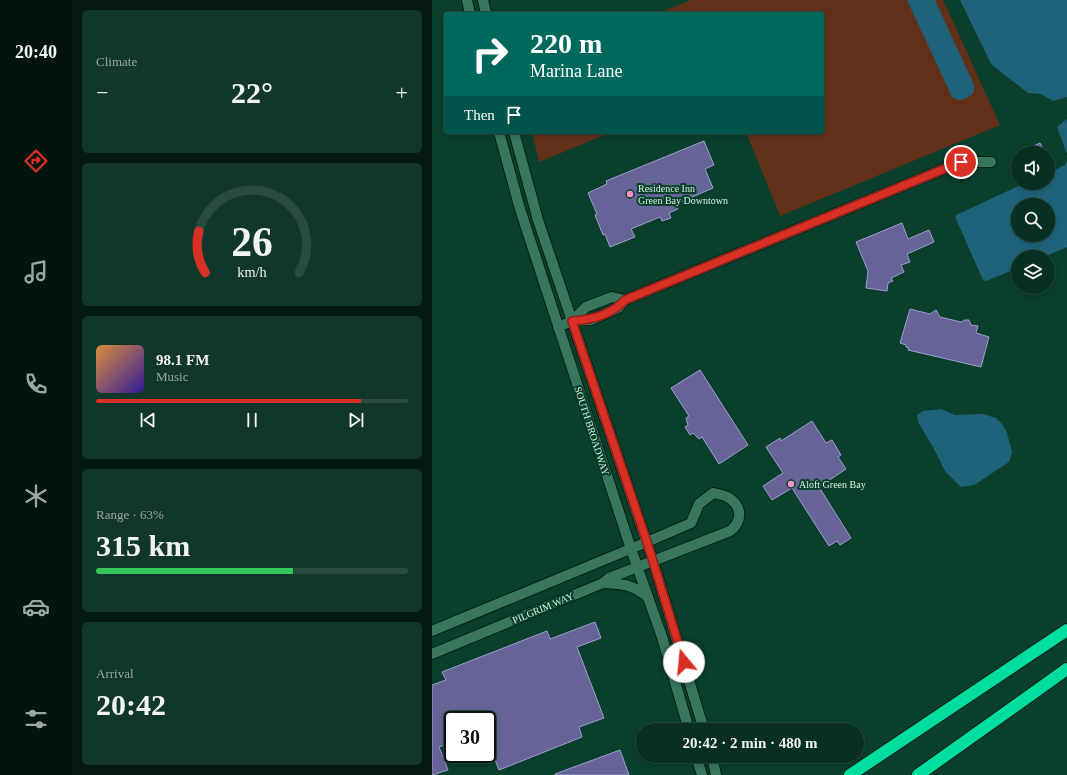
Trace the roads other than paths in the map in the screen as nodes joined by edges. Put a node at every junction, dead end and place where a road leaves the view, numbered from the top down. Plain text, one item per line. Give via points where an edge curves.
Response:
1 (467, 0) edge
2 (483, 0) edge
3 (470, 12) edge
4 (486, 12) edge
5 (499, 134) edge
6 (515, 134) edge
7 (991, 162) dead end
8 (572, 321) junction
9 (558, 327) junction
10 (647, 542) junction
11 (631, 549) junction
12 (653, 561) junction
13 (637, 566) junction
14 (603, 583) junction
15 (648, 597) junction
16 (1067, 630) edge
17 (432, 631) edge
18 (432, 654) edge
19 (1067, 669) edge
20 (687, 723) edge
21 (702, 723) edge
22 (698, 763) edge
23 (713, 763) edge
24 (702, 775) edge
25 (716, 775) edge
26 (850, 775) edge
27 (918, 775) edge

1 - 3 street
2 - 4 street
5 - 9 street, SOUTH BROADWAY via 512,185
6 - 8 street, SOUTH BROADWAY via 538,220
7 - 8 street via 961,162 625,300 612,297 592,304
8 - 9 street
8 - 10 street, SOUTH BROADWAY
9 - 11 street, SOUTH BROADWAY
10 - 11 street, PILGRIM WAY
10 - 12 street, SOUTH BROADWAY
10 - 12 street, PILGRIM WAY via 691,523 700,504 713,493 730,498 740,515 739,522 730,531
11 - 13 street, SOUTH BROADWAY
11 - 17 street, PILGRIM WAY
12 - 13 street, PILGRIM WAY
12 - 21 street, SOUTH BROADWAY
13 - 14 street, PILGRIM WAY
13 - 15 street, SOUTH BROADWAY
14 - 15 street via 630,586
14 - 18 street, PILGRIM WAY
15 - 20 street, SOUTH BROADWAY
16 - 26 highway
19 - 27 highway
22 - 24 street
23 - 25 street

